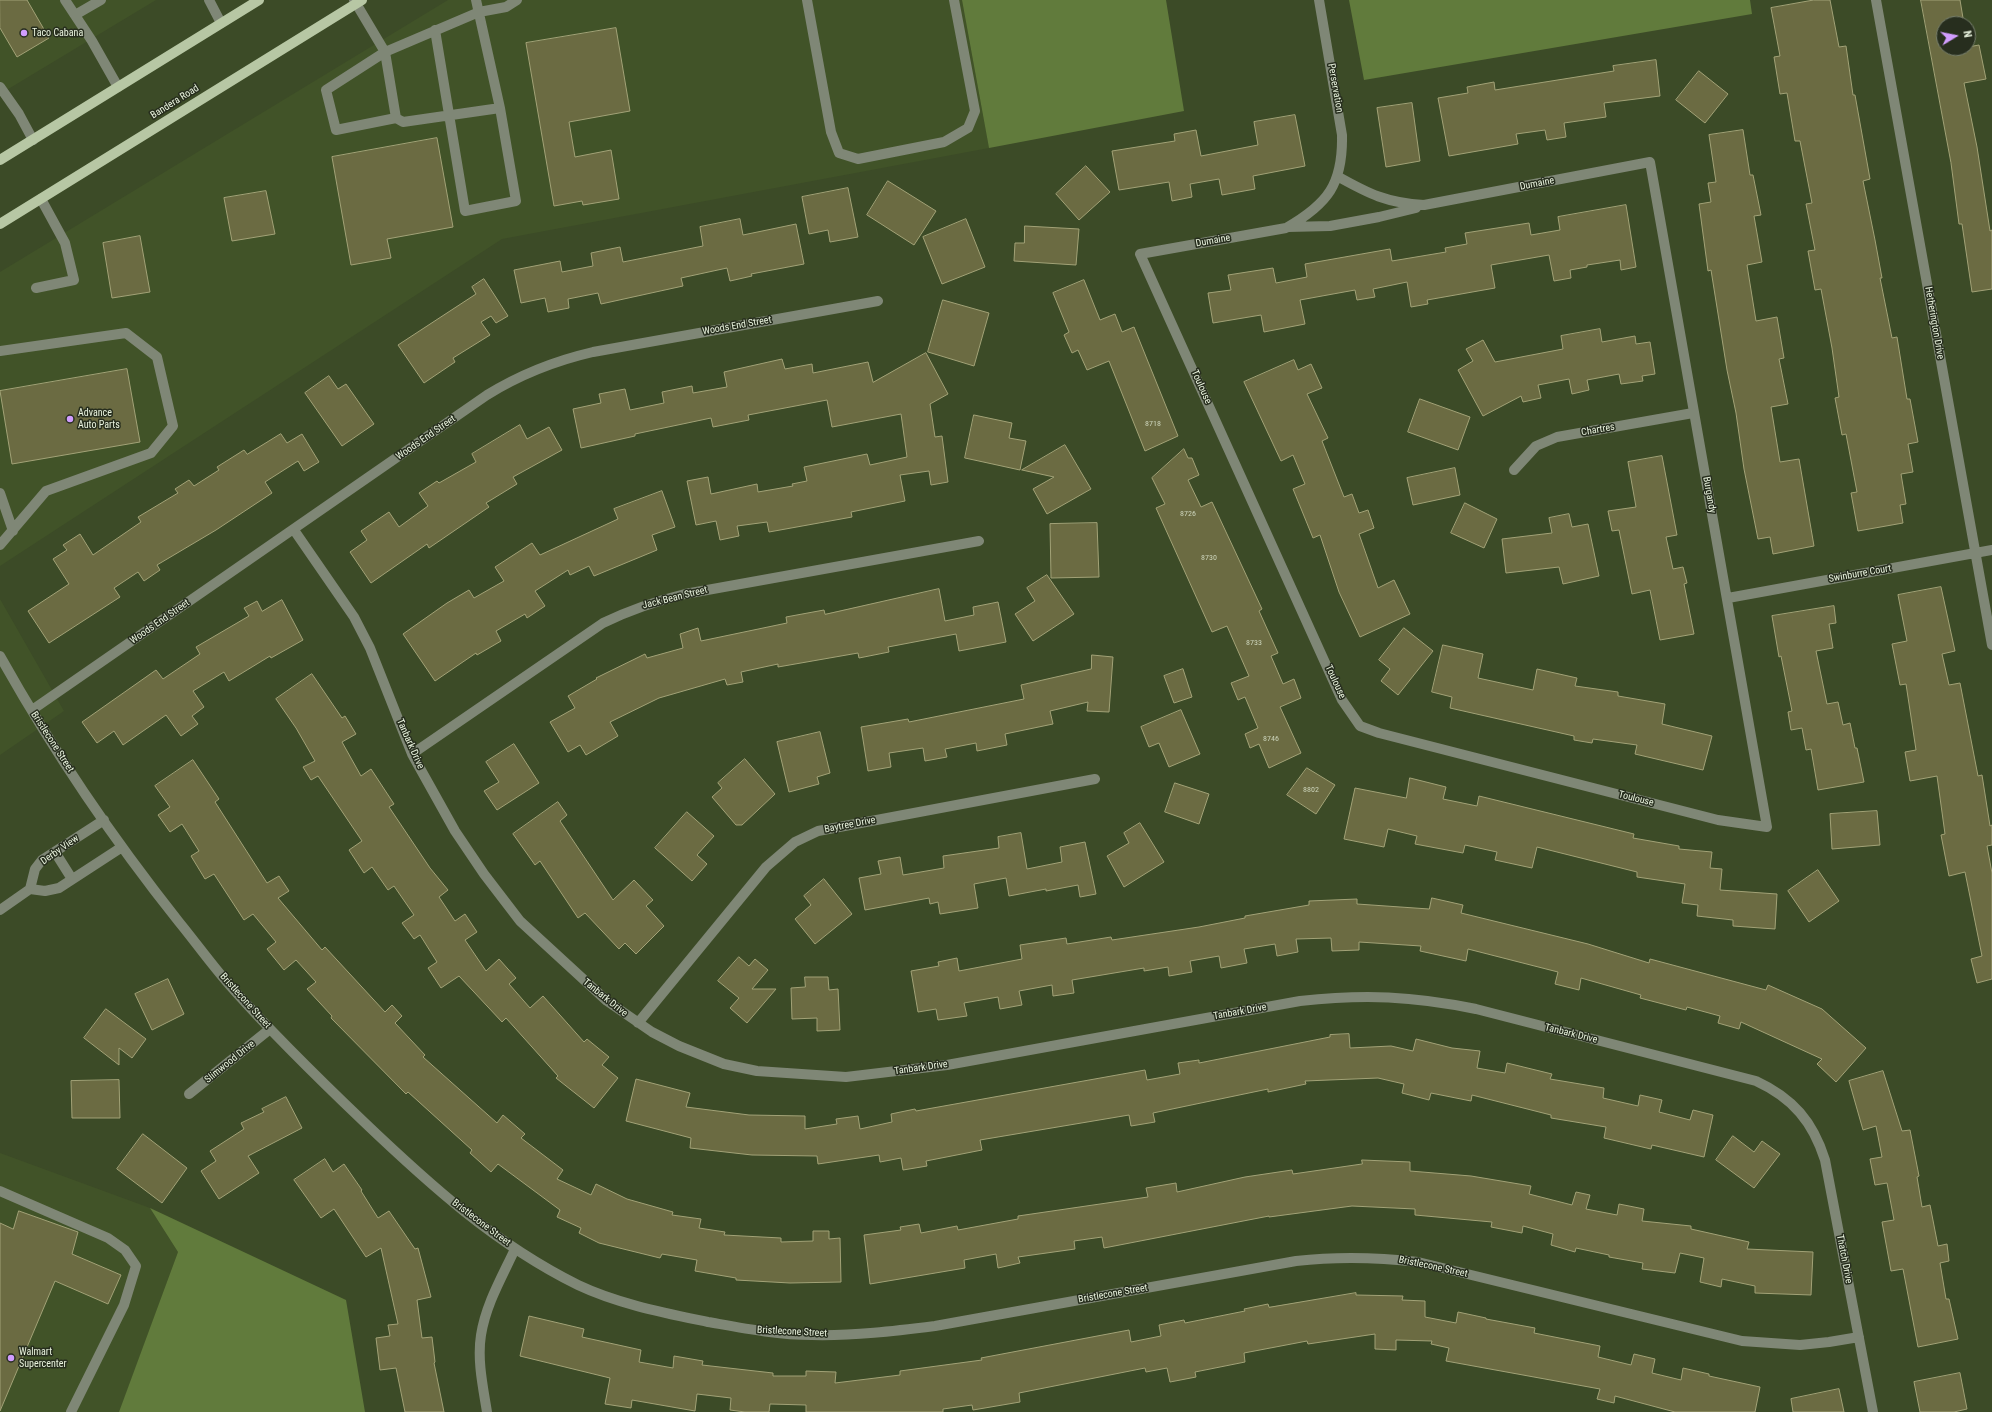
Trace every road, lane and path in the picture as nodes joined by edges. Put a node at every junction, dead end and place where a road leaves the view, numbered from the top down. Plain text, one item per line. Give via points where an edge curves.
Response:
1 (65, 0) edge
2 (101, 0) edge
3 (209, 0) edge
4 (259, 0) edge
5 (476, 0) edge
6 (517, 0) edge
7 (807, 0) edge
8 (954, 0) edge
9 (1319, 0) edge
10 (1876, 0) edge
11 (358, 1) edge
12 (479, 12) junction
13 (75, 15) junction
14 (221, 23) junction
15 (435, 30) junction
16 (385, 52) junction
17 (0, 86) edge
18 (118, 87) junction
19 (500, 108) junction
20 (450, 116) junction
21 (396, 118) junction
22 (33, 140) junction
23 (0, 160) edge
24 (1650, 162) joint
25 (1337, 176) junction
26 (41, 199) junction
27 (1424, 205) junction
28 (0, 224) edge
29 (1286, 228) junction
30 (1140, 254) joint
31 (36, 288) dead end
32 (878, 301) dead end
33 (0, 352) edge
34 (1694, 413) junction
35 (1514, 470) dead end
36 (0, 493) edge
37 (294, 530) junction
38 (13, 531) junction
39 (979, 542) dead end
40 (0, 545) edge
41 (1992, 550) edge
42 (1975, 553) junction
43 (1728, 598) junction
44 (1992, 645) edge
45 (0, 656) edge
46 (3, 670) edge
47 (32, 710) junction
48 (412, 754) junction
49 (1095, 779) dead end
50 (104, 820) junction
51 (1767, 827) joint
52 (122, 847) junction
53 (56, 852) junction
54 (72, 879) junction
55 (30, 889) junction
56 (0, 910) edge
57 (638, 1023) junction
58 (270, 1029) junction
59 (189, 1094) dead end
60 (1800, 1112) joint
61 (0, 1191) edge
62 (515, 1249) junction
63 (1859, 1337) junction
64 (71, 1412) edge
65 (488, 1412) edge
66 (1872, 1412) edge

1 - 13 street
2 - 13 street
3 - 14 street
4 - 14 main road
5 - 12 street
6 - 12 street via 506,6
7 - 8 street via 831,132 839,153 858,159 944,142 968,128 975,111
9 - 25 street, Perservation via 1342,135 1342,155
10 - 42 street, Hetherington Drive
11 - 16 street
11 - 26 main road, Bandera Road
12 - 15 street
12 - 19 street
13 - 18 street
14 - 18 main road
15 - 16 street
15 - 20 street
16 - 21 street
16 - 21 street via 326,90 336,130
17 - 22 street
18 - 22 main road
19 - 20 street
19 - 20 street via 516,201 465,211
20 - 21 street via 410,122
22 - 23 main road
24 - 27 street, Dumaine
24 - 34 street, Burgandy
25 - 27 street, Dumaine via 1380,199
25 - 29 street, Dumaine via 1319,205 1307,216
26 - 28 main road, Bandera Road
26 - 31 street via 65,243 74,280
27 - 29 street, Dumaine via 1330,226
29 - 30 street, Dumaine
30 - 51 street, Toulouse via 1342,700 1360,726 1718,820
32 - 37 street, Woods End Street via 593,352 561,359 535,369 487,395
33 - 38 street via 126,333 157,357 173,426 151,453 46,491
34 - 35 street, Chartres via 1557,437 1536,446
34 - 43 street, Burgandy
36 - 38 street
37 - 47 street, Woods End Street
37 - 48 street, Tanbark Drive via 354,617 370,648
38 - 40 street
39 - 48 street, Jack Bean Street via 685,594 628,611 603,623
41 - 42 street, Swinburre Court
42 - 43 street, Swinburre Court
42 - 44 street, Hetherington Drive
43 - 51 street, Burgandy
45 - 46 street, Bristlecone Street
46 - 47 street, Bristlecone Street
47 - 50 street, Bristlecone Street
48 - 57 street, Tanbark Drive via 455,831 520,921 607,1002
49 - 57 street, Baytree Drive via 818,831 795,842 766,867
50 - 52 street, Bristlecone Street
50 - 53 street, Derby View
52 - 54 street
52 - 58 street, Bristlecone Street via 231,988
53 - 54 street
53 - 55 street, Derby View via 42,860 34,869
54 - 55 street via 59,888 45,891
55 - 56 street
57 - 60 street, Tanbark Drive via 679,1046 724,1064 757,1071 846,1077 947,1065 1300,1001 1344,996 1389,996 1434,1001 1476,1010 1756,1081 1776,1090
58 - 59 street, Slimwood Drive
58 - 62 street, Bristlecone Street via 428,1183
60 - 63 street, Thatch Drive via 1818,1139 1825,1160
61 - 64 street via 108,1238 125,1250 136,1266 124,1305
62 - 63 street, Bristlecone Street via 580,1286 636,1306 750,1330 812,1335 935,1326 1296,1261 1378,1257 1418,1262 1742,1341 1800,1345
62 - 65 street via 488,1306 481,1336 480,1366
63 - 66 street, Thatch Drive

